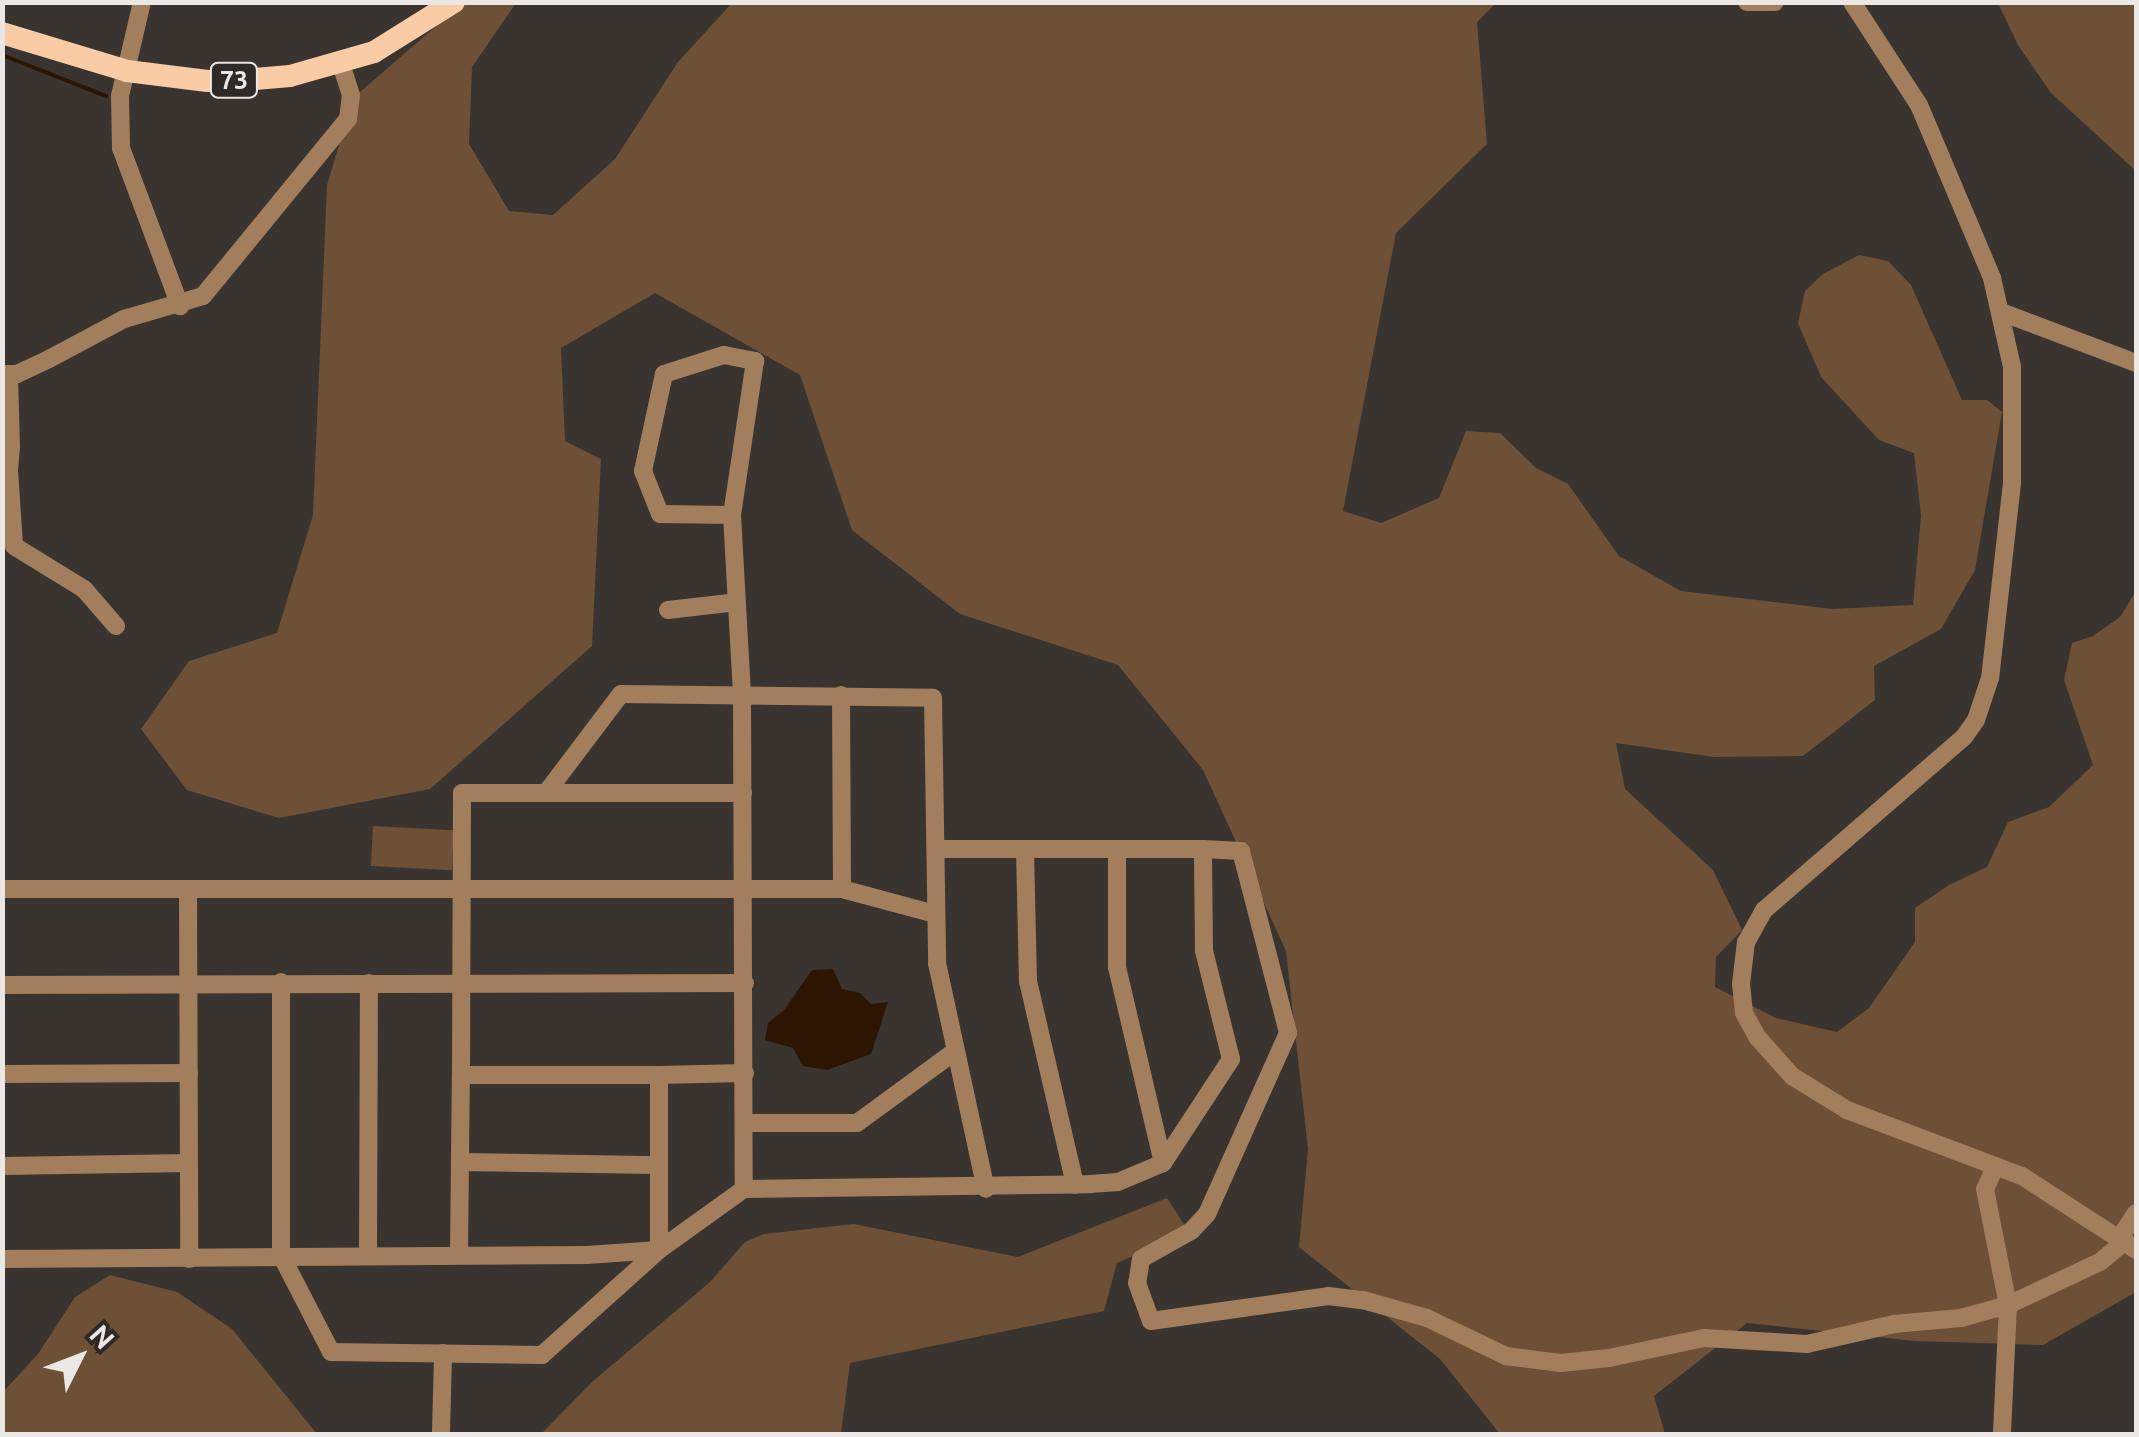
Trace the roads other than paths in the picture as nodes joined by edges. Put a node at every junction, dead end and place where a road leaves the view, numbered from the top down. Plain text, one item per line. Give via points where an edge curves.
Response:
1 (142, 2) edge
2 (454, 2) edge
3 (1747, 2) edge
4 (1774, 2) edge
5 (1852, 2) edge
6 (2, 33) edge
7 (340, 64) junction
8 (127, 71) junction
9 (180, 306) junction
10 (2001, 312) junction
11 (2136, 363) edge
12 (6, 374) edge
13 (6, 474) edge
14 (732, 514) junction
15 (737, 602) junction
16 (668, 610) dead end
17 (116, 626) dead end
18 (742, 694) junction
19 (841, 695) junction
20 (546, 793) junction
21 (743, 793) junction
22 (1203, 849) junction
23 (936, 850) junction
24 (1025, 850) junction
25 (1117, 850) junction
26 (461, 887) junction
27 (744, 888) junction
28 (2, 889) edge
29 (188, 889) junction
30 (842, 889) junction
31 (935, 914) junction
32 (188, 982) junction
33 (281, 982) junction
34 (369, 982) junction
35 (746, 982) junction
36 (461, 983) junction
37 (2, 985) edge
38 (954, 1052) junction
39 (189, 1073) junction
40 (745, 1073) junction
41 (2, 1074) edge
42 (461, 1074) junction
43 (659, 1075) junction
44 (744, 1123) junction
45 (460, 1162) junction
46 (188, 1163) junction
47 (1164, 1163) junction
48 (659, 1165) junction
49 (2, 1166) edge
50 (1996, 1167) junction
51 (1075, 1185) junction
52 (986, 1188) junction
53 (744, 1189) junction
54 (2136, 1213) edge
55 (2127, 1243) edge
56 (659, 1250) junction
57 (368, 1254) junction
58 (458, 1254) junction
59 (281, 1255) junction
60 (2, 1259) edge
61 (189, 1259) junction
62 (2008, 1305) junction
63 (443, 1352) junction
64 (441, 1432) edge
65 (2002, 1434) edge

1 - 8 street
2 - 7 main road, 73 via 408,35
3 - 4 street
5 - 10 street via 1941,149
6 - 8 main road, 73
7 - 8 main road, 73 via 290,76 207,82
7 - 9 street via 350,95 348,118 226,274 204,296
8 - 9 street via 118,114 125,168
9 - 12 street via 124,319
10 - 11 street
10 - 50 street via 2014,398 2012,483 1984,701 1964,737 1764,910 1746,942 1740,984 1750,1026 1792,1076 1847,1110
12 - 13 street
13 - 17 street via 14,546 84,589
14 - 14 street via 660,514 643,472 664,374 724,355 755,361
14 - 15 street
15 - 16 street
15 - 18 street
18 - 19 street
18 - 20 street via 622,694
18 - 21 street
19 - 23 street via 934,698
19 - 30 street
20 - 21 street
20 - 26 street via 462,793
21 - 27 street
22 - 25 street
22 - 47 street via 1204,951 1231,1059
22 - 62 street via 1242,851 1288,1033 1206,1214 1191,1231 1141,1259 1138,1283 1151,1321 1250,1304 1346,1298 1428,1318 1506,1356 1562,1363 1704,1338 1807,1344
23 - 24 street
23 - 31 street
24 - 25 street
24 - 51 street via 1028,981
25 - 47 street via 1118,967
26 - 27 street
26 - 29 street
26 - 36 street
27 - 30 street
27 - 35 street
28 - 29 street
29 - 32 street
30 - 31 street
31 - 38 street
32 - 33 street
32 - 37 street
32 - 39 street
33 - 34 street
33 - 59 street
34 - 36 street
34 - 57 street
35 - 36 street
35 - 40 street
36 - 42 street
38 - 44 street via 856,1123
38 - 52 street
39 - 41 street
39 - 46 street
40 - 43 street
40 - 44 street
42 - 43 street
42 - 45 street
43 - 48 street
44 - 53 street
45 - 48 street
45 - 58 street
46 - 49 street
46 - 61 street
47 - 51 street via 1118,1182
48 - 56 street
50 - 55 street via 2022,1176
50 - 62 street via 1984,1189
51 - 52 street
52 - 53 street
53 - 56 street
54 - 55 street
55 - 62 street
56 - 58 street
56 - 63 street via 542,1354
57 - 58 street
57 - 59 street
59 - 61 street
59 - 63 street via 330,1352
60 - 61 street
62 - 65 street
63 - 64 street

